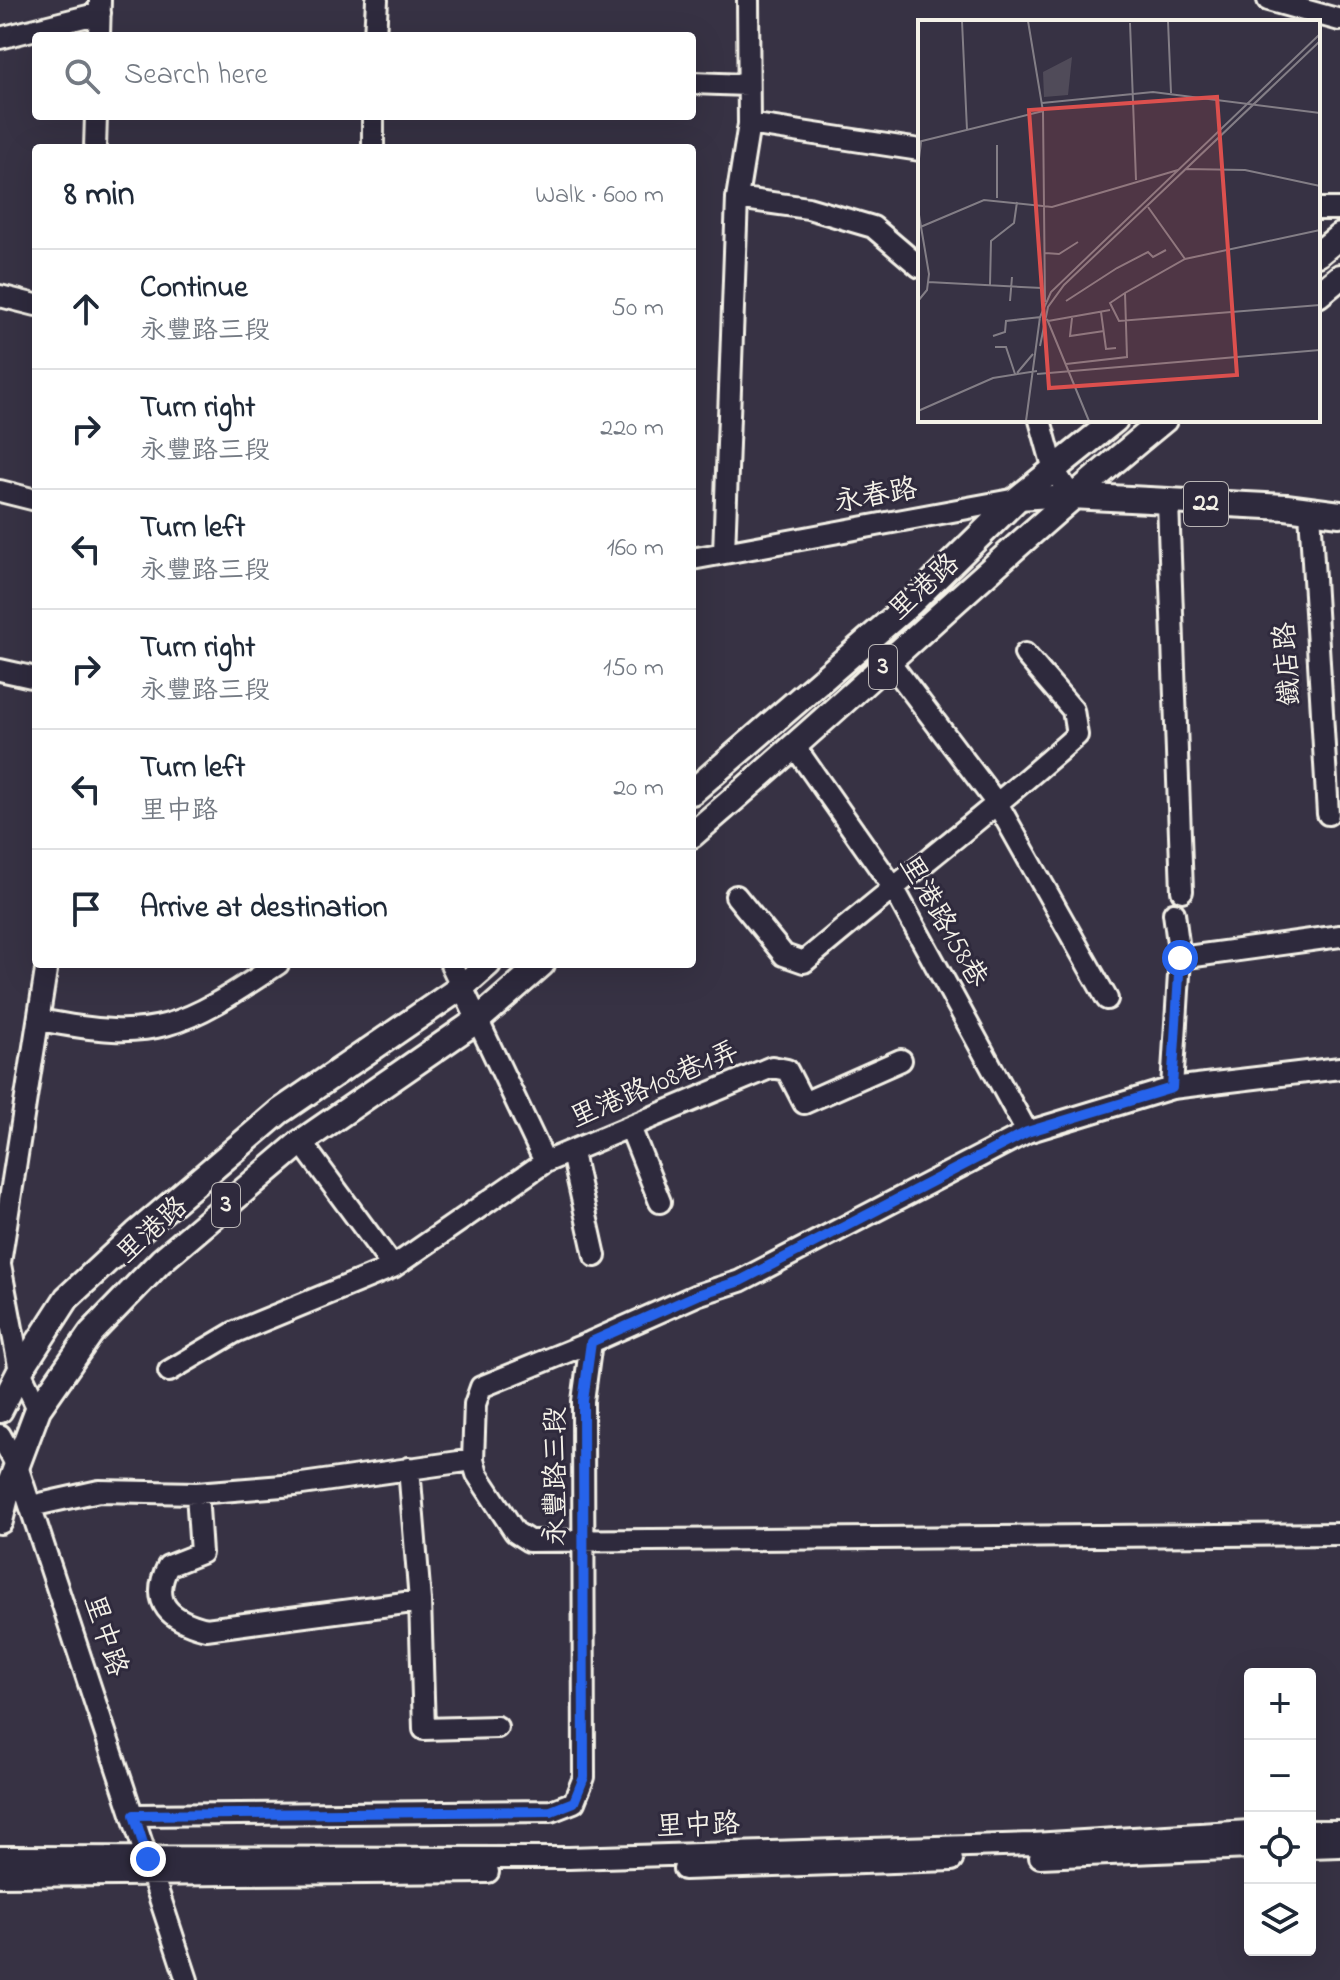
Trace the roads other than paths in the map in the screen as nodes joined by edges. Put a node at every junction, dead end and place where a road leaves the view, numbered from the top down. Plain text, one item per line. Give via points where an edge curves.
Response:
1 (377, 0) edge
2 (748, 0) edge
3 (1268, 0) edge
4 (100, 6) edge
5 (1340, 20) edge
6 (99, 32) edge
7 (375, 32) edge
8 (0, 38) edge
9 (696, 83) edge
10 (747, 85) junction
11 (96, 120) edge
12 (373, 120) edge
13 (749, 124) junction
14 (95, 144) edge
15 (373, 144) edge
16 (918, 150) edge
17 (737, 198) junction
18 (1340, 236) edge
19 (1320, 252) edge
20 (918, 265) edge
21 (1340, 277) edge
22 (1320, 293) edge
23 (0, 296) edge
24 (32, 304) edge
25 (1041, 422) edge
26 (1113, 422) edge
27 (1162, 422) edge
28 (1054, 470) junction
29 (0, 491) edge
30 (1071, 496) junction
31 (32, 499) edge
32 (1017, 499) junction
33 (1168, 502) junction
34 (1310, 511) junction
35 (1340, 514) edge
36 (724, 553) junction
37 (696, 558) edge
38 (1025, 654) dead end
39 (889, 661) junction
40 (0, 670) edge
41 (32, 677) edge
42 (795, 747) junction
43 (696, 789) edge
44 (998, 805) junction
45 (1328, 814) dead end
46 (696, 832) edge
47 (893, 887) junction
48 (1182, 891) dead end
49 (736, 896) dead end
50 (1174, 913) dead end
51 (1340, 936) edge
52 (1180, 958) junction
53 (46, 968) edge
54 (272, 968) edge
55 (453, 968) edge
56 (483, 968) edge
57 (537, 968) edge
58 (463, 986) junction
59 (1107, 999) dead end
60 (479, 1019) junction
61 (40, 1020) junction
62 (901, 1060) dead end
63 (1340, 1068) edge
64 (1172, 1088) junction
65 (630, 1127) junction
66 (1027, 1132) junction
67 (301, 1142) junction
68 (572, 1153) junction
69 (545, 1162) junction
70 (660, 1202) dead end
71 (595, 1256) dead end
72 (0, 1264) edge
73 (393, 1267) junction
74 (591, 1342) junction
75 (20, 1371) junction
76 (169, 1371) dead end
77 (38, 1409) junction
78 (0, 1410) edge
79 (0, 1435) edge
80 (473, 1460) junction
81 (17, 1466) junction
82 (409, 1468) junction
83 (4, 1487) edge
84 (197, 1493) junction
85 (31, 1506) junction
86 (0, 1521) edge
87 (1340, 1534) edge
88 (585, 1541) junction
89 (420, 1601) junction
90 (497, 1727) dead end
91 (134, 1815) junction
92 (1244, 1831) edge
93 (1316, 1831) edge
94 (1340, 1831) edge
95 (1340, 1846) edge
96 (1316, 1847) edge
97 (1244, 1848) edge
98 (0, 1857) edge
99 (150, 1867) junction
100 (0, 1876) edge
101 (187, 1980) edge

1 - 7 street
2 - 10 street
3 - 5 street
4 - 6 street
4 - 8 street
9 - 10 street
10 - 13 street
11 - 14 street
12 - 15 street
13 - 16 street
13 - 17 street
17 - 20 street via 808,208 873,227
17 - 36 street
18 - 19 main road
21 - 22 main road
23 - 24 street
25 - 28 street
26 - 28 main road, 里港路 / 3
27 - 30 main road, 里港路 / 3
28 - 30 street
28 - 32 main road, 里港路 / 3
29 - 31 street
30 - 32 street, 永春路
30 - 33 main road, 22
30 - 39 main road, 里港路 / 3
32 - 36 street, 永春路
32 - 43 main road, 里港路 / 3 via 911,603
33 - 34 main road, 22
33 - 48 street
34 - 35 main road, 22
34 - 45 street, 鐵店路
36 - 37 street, 永春路
38 - 44 street via 1073,710 1077,735
39 - 42 main road, 里港路 / 3
39 - 44 street
40 - 41 street
42 - 46 main road, 里港路 / 3
42 - 47 street, 里港路158巷
44 - 47 street
44 - 59 street
47 - 49 street via 804,962 784,955
47 - 66 street, 里港路158巷
50 - 52 street
51 - 52 street
52 - 64 street
53 - 61 street
54 - 61 street via 213,1007 139,1032 97,1032
55 - 58 street
56 - 58 main road, 里港路 / 3
57 - 60 main road, 里港路 / 3
58 - 60 street
58 - 75 main road, 里港路 / 3 via 279,1112 136,1234 67,1298
60 - 67 main road, 里港路 / 3
60 - 69 street
61 - 72 street
62 - 65 street, 里港路108巷1弄 via 804,1103 787,1070 772,1067
63 - 64 street
64 - 66 street
65 - 68 street, 里港路108巷1弄
65 - 70 street
66 - 74 street via 740,1281
67 - 73 street
67 - 77 main road, 里港路 / 3 via 161,1261 91,1333
68 - 69 street, 里港路108巷1弄
68 - 71 street
69 - 73 street, 里港路108巷1弄
72 - 75 street
73 - 76 street, 里港路108巷1弄 via 235,1332
74 - 80 street via 481,1387 475,1404
74 - 88 street, 永豐路三段 via 583,1401
75 - 77 street
75 - 78 main road, 里港路 / 3
77 - 81 main road, 里港路 / 3
79 - 81 street, 里中路
80 - 82 street
80 - 88 street via 515,1532 529,1541
81 - 83 main road, 里港路 / 3
81 - 85 street, 里中路
82 - 84 street
82 - 89 street
83 - 86 main road, 里港路 / 3
84 - 85 street via 99,1491
84 - 89 street via 201,1553 168,1566 159,1584 162,1602 180,1623 206,1629
85 - 91 street, 里中路
87 - 88 street
88 - 91 street, 永豐路三段 via 584,1777 574,1802 551,1811
89 - 90 street via 424,1729
91 - 99 street, 里中路
92 - 99 street, 里中路 via 711,1855
93 - 94 street
95 - 96 street
97 - 99 street, 里中路 via 711,1869
98 - 99 street, 里中路
99 - 100 street, 里中路
99 - 101 street, 里中路

